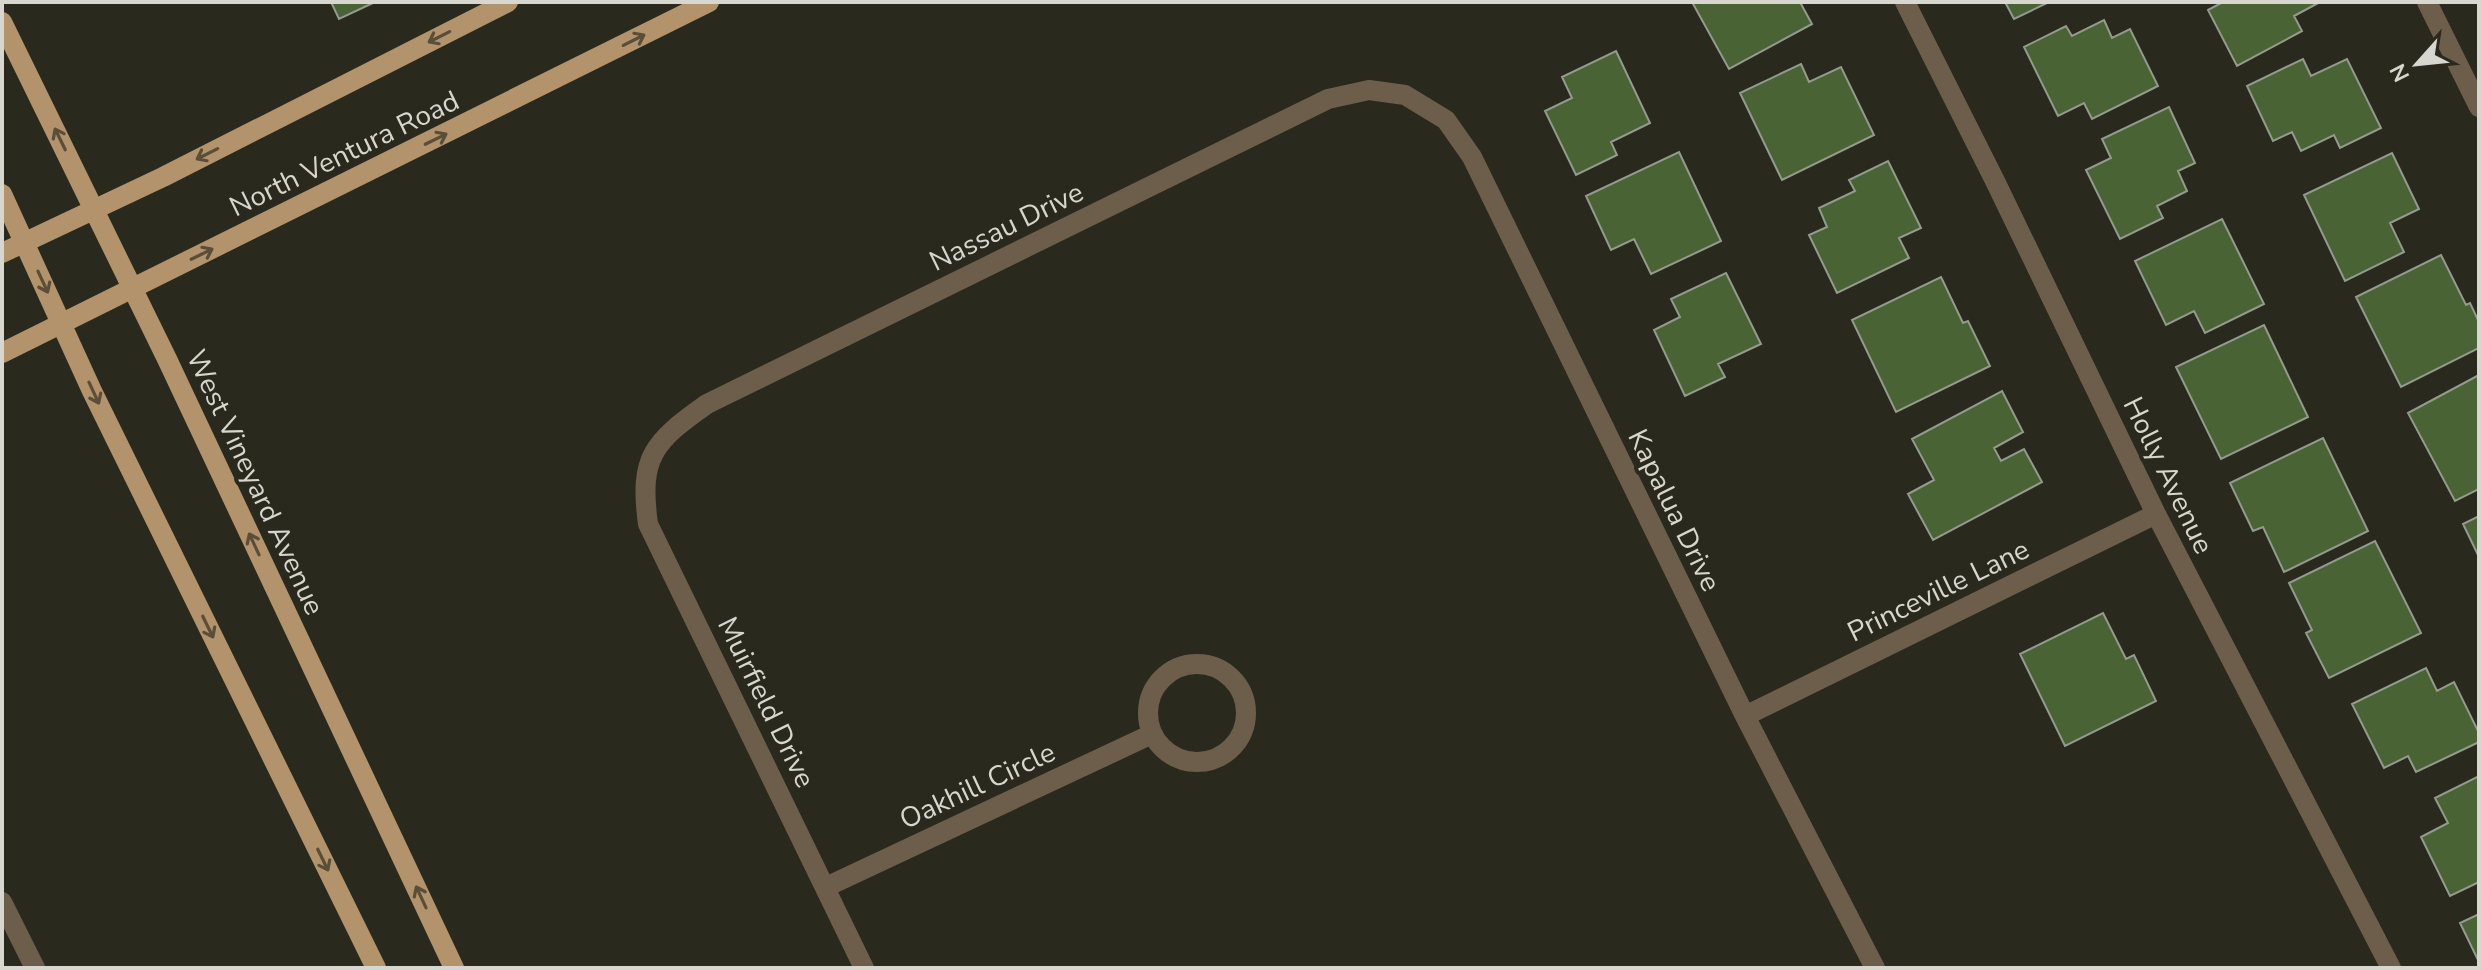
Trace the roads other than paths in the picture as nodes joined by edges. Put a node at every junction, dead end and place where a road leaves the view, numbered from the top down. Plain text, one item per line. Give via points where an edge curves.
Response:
1 (508, 2) edge
2 (709, 2) edge
3 (1905, 2) edge
4 (2427, 2) edge
5 (2, 22) edge
6 (1405, 95) joint
7 (2479, 107) edge
8 (2, 194) edge
9 (94, 209) junction
10 (25, 242) junction
11 (2, 253) edge
12 (133, 288) junction
13 (61, 322) junction
14 (2, 353) edge
15 (651, 456) joint
16 (2156, 514) junction
17 (1745, 716) junction
18 (1152, 734) junction
19 (826, 887) junction
20 (2, 902) edge
21 (35, 968) edge
22 (376, 968) edge
23 (454, 968) edge
24 (864, 968) edge
25 (1875, 968) edge
26 (2391, 968) edge

1 -> 9 main road
12 -> 2 main road, North Ventura Road
3 - 16 street, Holly Avenue
4 - 7 street
9 -> 5 main road, West Vineyard Avenue
6 - 15 street, Nassau Drive via 1369,90 1328,99 707,404 676,426
6 - 17 street, Kapalua Drive via 1446,120 1472,157
8 - 10 main road
9 - 10 main road
9 - 12 main road, West Vineyard Avenue
10 - 11 main road
10 -> 13 main road
12 - 13 main road, North Ventura Road
23 -> 12 main road, West Vineyard Avenue
13 - 14 main road, North Ventura Road
13 -> 22 main road
15 - 19 street, Muirfield Drive via 644,491 648,524
16 - 17 street, Princeville Lane
16 - 26 street, Holly Avenue
17 - 25 street, Kapalua Drive
18 - 18 street via 1181,760 1200,763 1218,758 1243,730 1246,710 1241,691 1213,666 1175,669 1150,697 1147,716
18 - 19 street, Oakhill Circle
19 - 24 street, Muirfield Drive
20 - 21 street

